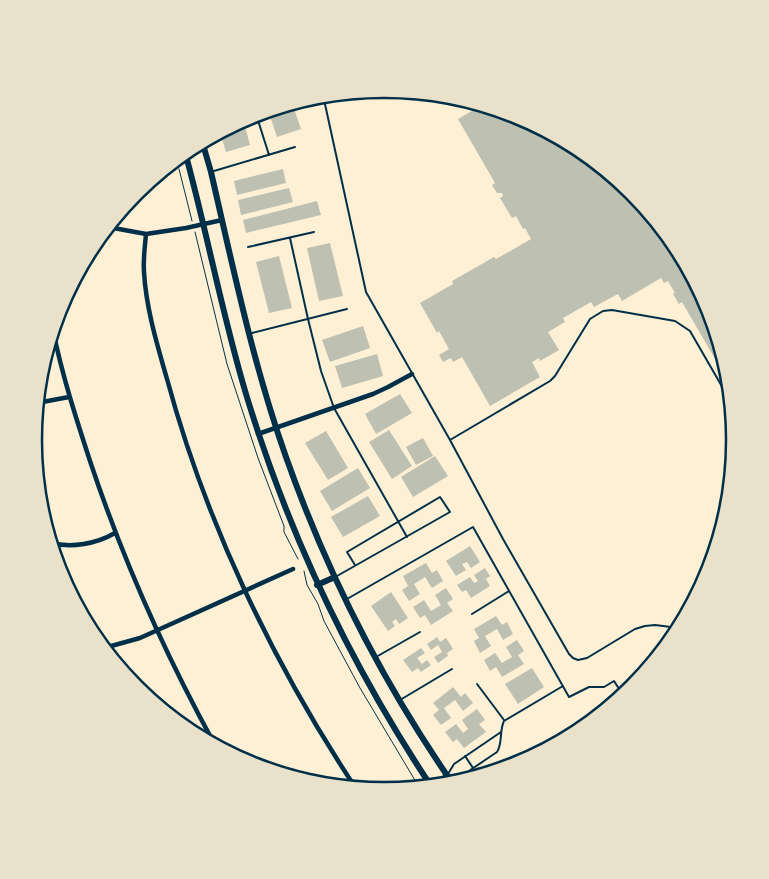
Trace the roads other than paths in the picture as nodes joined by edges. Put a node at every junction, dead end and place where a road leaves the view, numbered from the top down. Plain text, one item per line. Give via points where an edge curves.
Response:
1 (325, 103) edge
2 (259, 122) edge
3 (295, 147) dead end
4 (204, 149) edge
5 (269, 154) junction
6 (187, 162) joint
7 (182, 164) edge
8 (211, 172) junction
9 (222, 220) junction
10 (204, 224) junction
11 (115, 228) edge
12 (314, 232) dead end
13 (146, 234) junction
14 (290, 238) junction
15 (248, 247) dead end
16 (347, 309) dead end
17 (308, 319) junction
18 (249, 333) junction
19 (56, 344) edge
20 (412, 374) junction
21 (723, 388) edge
22 (69, 397) junction
23 (44, 402) edge
24 (334, 408) junction
25 (277, 427) junction
26 (258, 434) junction
27 (450, 440) junction
28 (398, 522) junction
29 (115, 533) junction
30 (406, 537) junction
31 (59, 544) edge
32 (355, 565) junction
33 (292, 569) dead end
34 (335, 577) junction
35 (317, 585) junction
36 (245, 590) junction
37 (509, 591) junction
38 (345, 600) junction
39 (472, 614) dead end
40 (671, 627) edge
41 (156, 630) junction
42 (420, 632) dead end
43 (111, 646) edge
44 (375, 657) junction
45 (452, 670) dead end
46 (477, 684) dead end
47 (563, 686) junction
48 (618, 688) edge
49 (399, 700) junction
50 (504, 721) junction
51 (501, 732) junction
52 (210, 734) edge
53 (465, 756) junction
54 (473, 768) junction
55 (469, 771) edge
56 (447, 776) joint
57 (428, 779) edge
58 (350, 780) edge

1 - 20 lane via 366,292
2 - 5 lane
3 - 5 lane
4 - 8 main road
5 - 8 lane
6 - 7 lane
6 - 10 main road
8 - 9 main road
9 - 10 street
9 - 18 main road
10 - 13 street
10 - 26 main road via 234,352
11 - 13 street
12 - 14 lane
13 - 36 street via 145,290 154,333 178,418 216,523
14 - 15 lane
14 - 17 lane
16 - 17 lane
17 - 18 lane
17 - 24 lane
18 - 25 main road
19 - 22 street
20 - 24 street via 388,388
20 - 27 lane
21 - 27 lane via 690,331 683,325 675,321 603,311 590,319 550,381
22 - 23 street
22 - 29 street
24 - 25 street
24 - 28 lane
25 - 26 street
25 - 34 main road via 307,514
26 - 35 main road
27 - 40 lane via 503,540 573,658 587,658 635,629 654,625
28 - 30 lane
28 - 30 lane via 440,497 450,512
28 - 32 lane via 347,552
29 - 31 street via 85,544
29 - 41 street
30 - 32 lane
32 - 34 lane
33 - 36 street
34 - 35 main road
34 - 38 main road
35 - 57 main road via 370,688
36 - 41 street
36 - 58 street via 304,704
37 - 38 lane via 473,528
37 - 39 lane
37 - 47 lane
38 - 44 main road
41 - 43 street
41 - 52 street
42 - 44 lane
44 - 49 main road
45 - 49 lane
46 - 50 lane
47 - 48 lane via 569,697 614,681
47 - 50 lane
49 - 56 main road
50 - 51 lane
51 - 53 lane
51 - 54 lane via 497,752
53 - 54 lane
53 - 56 lane via 454,764
54 - 55 lane

